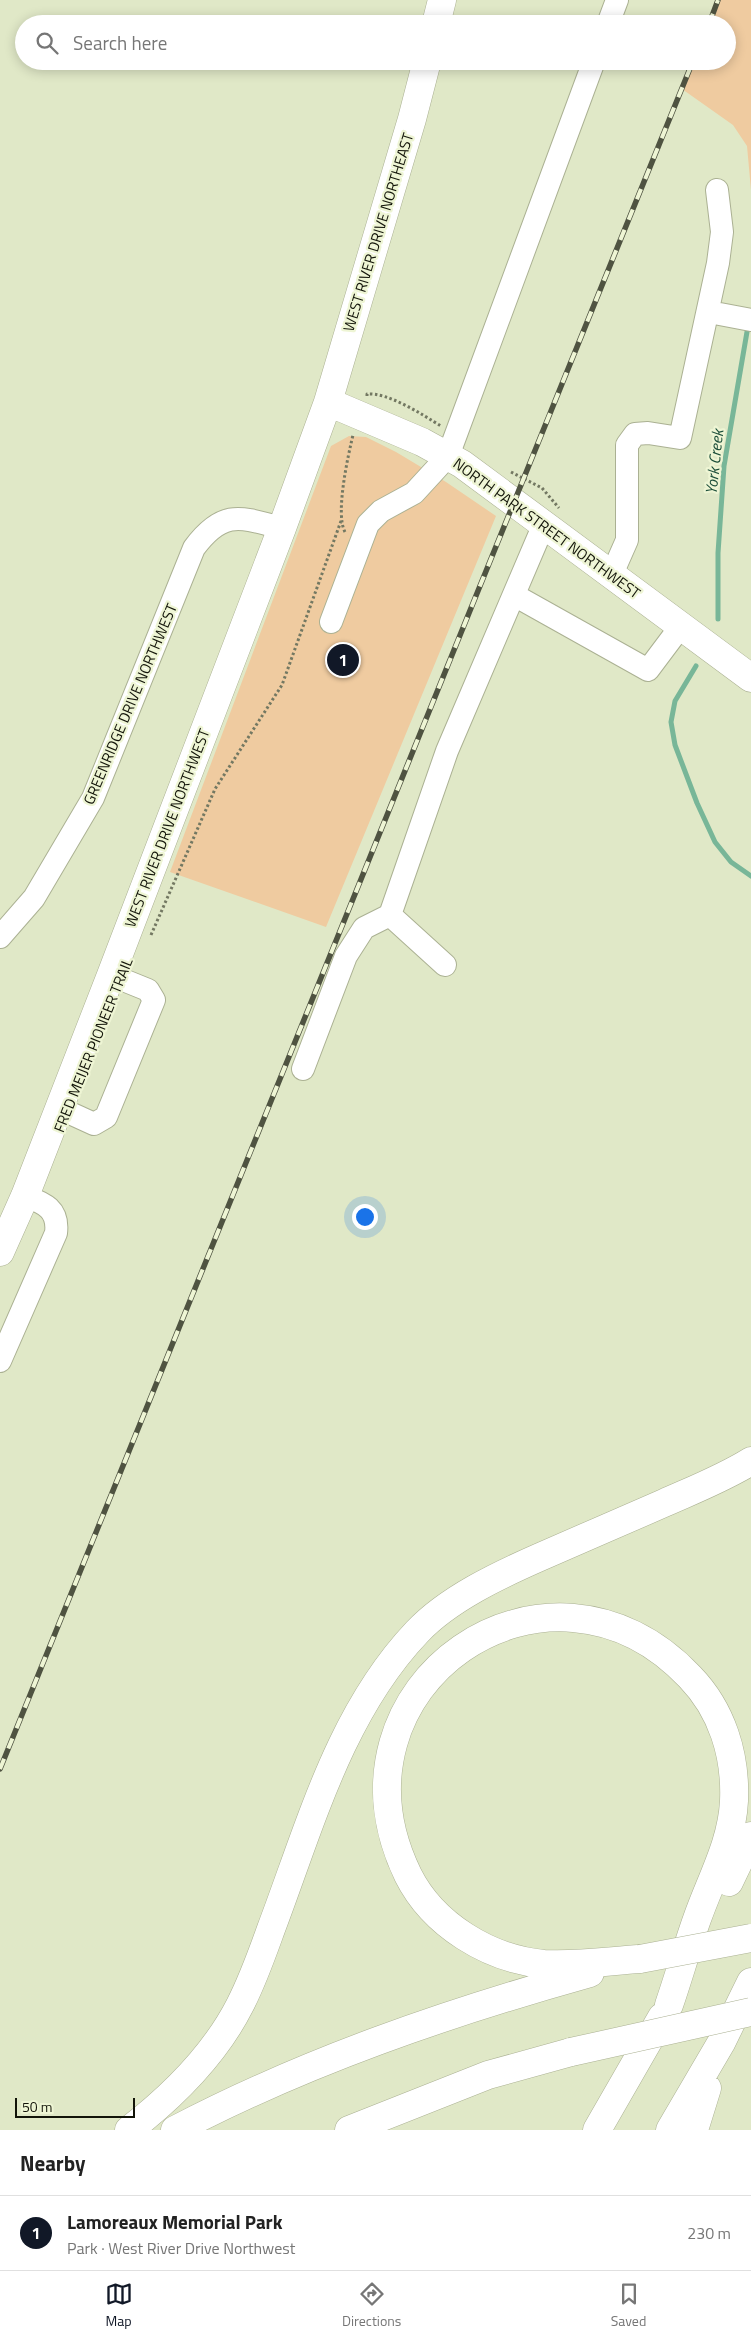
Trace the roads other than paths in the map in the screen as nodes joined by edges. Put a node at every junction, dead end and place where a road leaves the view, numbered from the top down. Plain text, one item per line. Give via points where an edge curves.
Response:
1 (442, 0) edge
2 (617, 0) edge
3 (438, 15) edge
4 (611, 15) edge
5 (425, 70) edge
6 (591, 70) edge
7 (717, 190) dead end
8 (709, 312) junction
9 (745, 319) edge
10 (328, 402) junction
11 (448, 456) junction
12 (544, 524) junction
13 (282, 528) junction
14 (612, 574) junction
15 (514, 595) junction
16 (331, 622) dead end
17 (681, 626) junction
18 (751, 678) edge
19 (390, 915) junction
20 (0, 937) edge
21 (445, 965) dead end
22 (110, 974) junction
23 (303, 1069) dead end
24 (59, 1108) junction
25 (25, 1196) junction
26 (0, 1252) edge
27 (0, 1361) edge
28 (751, 1461) edge
29 (751, 1836) edge
30 (751, 1938) edge
31 (640, 1959) junction
32 (751, 1982) edge
33 (670, 2004) junction
34 (751, 2012) edge
35 (721, 2043) junction
36 (129, 2130) edge
37 (175, 2130) edge
38 (349, 2130) edge
39 (597, 2130) edge
40 (670, 2130) edge
41 (694, 2130) edge

1 - 3 main road
2 - 4 street
5 - 10 main road, WEST RIVER DRIVE NORTHEAST
6 - 11 street
7 - 8 street via 722,232
8 - 9 street
8 - 14 street via 680,438 636,434 627,445 627,540
10 - 11 main road, NORTH PARK STREET NORTHWEST
10 - 13 main road, WEST RIVER DRIVE NORTHWEST
11 - 12 main road, NORTH PARK STREET NORTHWEST
11 - 16 street via 414,493 380,511 368,524
12 - 14 main road, NORTH PARK STREET NORTHWEST
12 - 15 street
13 - 20 street, GREENRIDGE DRIVE NORTHWEST via 246,519 223,521 207,531 194,548 93,798 34,898
13 - 22 main road, WEST RIVER DRIVE NORTHWEST
14 - 17 main road, NORTH PARK STREET NORTHWEST
15 - 17 street via 648,670
15 - 19 street via 448,751
17 - 18 main road, NORTH PARK STREET NORTHWEST
19 - 21 street
19 - 23 street via 364,928 346,956
22 - 24 main road, WEST RIVER DRIVE NORTHWEST
22 - 24 street via 148,990 154,1000 106,1117 94,1124
24 - 25 main road, WEST RIVER DRIVE NORTHWEST
25 - 26 main road, WEST RIVER DRIVE NORTHWEST
25 - 27 street via 50,1208 56,1218 56,1233
28 - 36 main road via 508,1571 459,1599 418,1630 358,1711 240,2006 212,2049 175,2092
29 - 33 main road
30 - 31 main road, bridge
31 - 33 main road via 545,1964 496,1952 465,1936 435,1912 412,1883 403,1865 390,1827 386,1790 388,1762 396,1734 414,1696 431,1674 458,1651 484,1635 516,1623 547,1618 577,1618 624,1630 648,1642 681,1667 704,1694 719,1719 734,1778 732,1819 724,1851 698,1917
31 - 37 main road via 418,2025 326,2060
32 - 35 main road
33 - 39 main road
34 - 38 main road, bridge via 571,2052 488,2075
35 - 40 main road
35 - 41 main road

